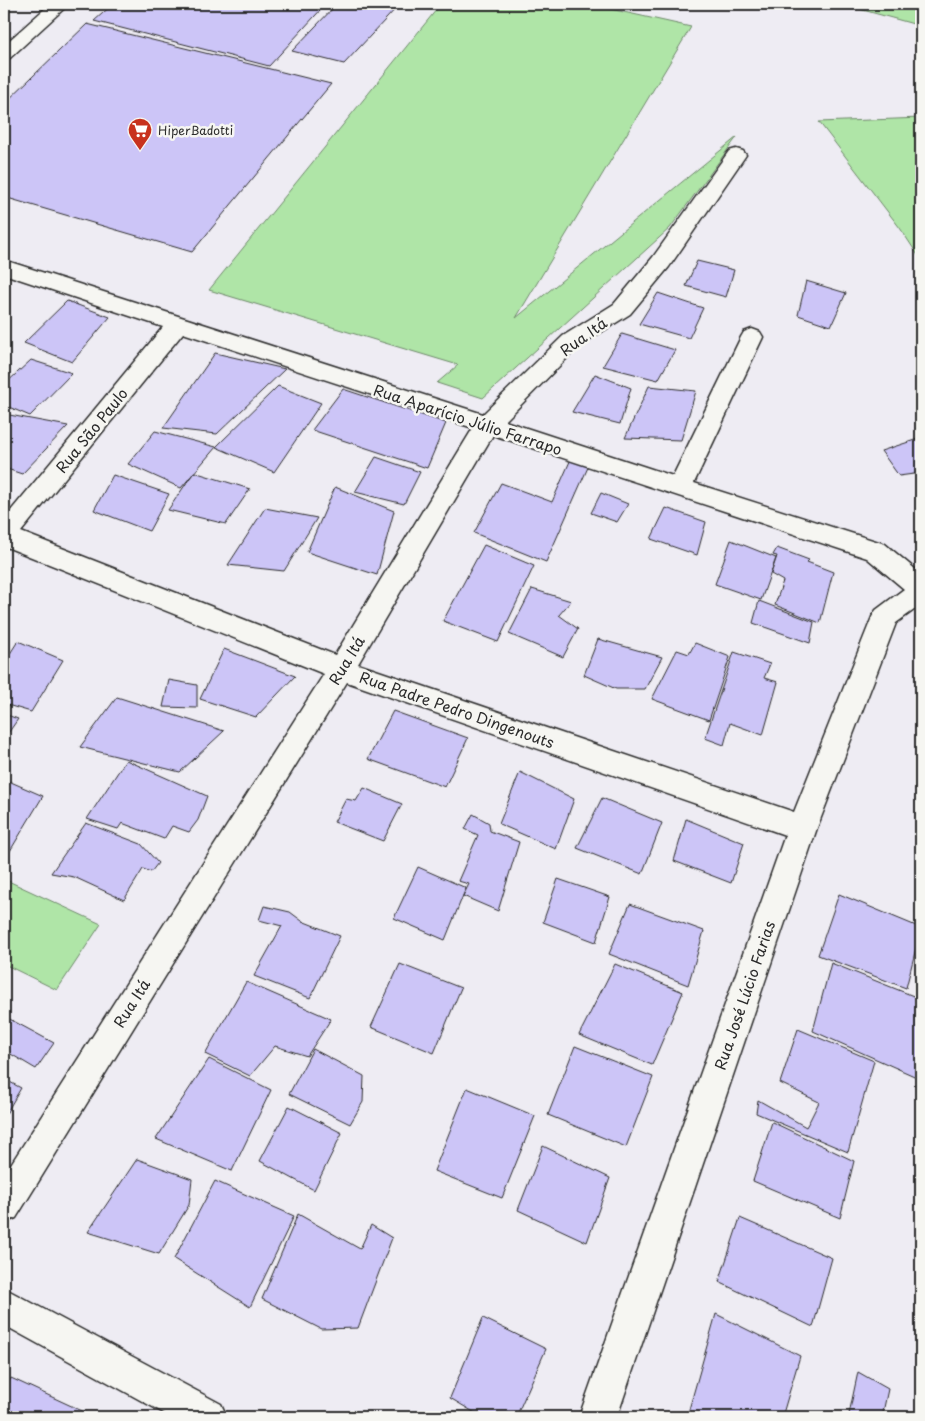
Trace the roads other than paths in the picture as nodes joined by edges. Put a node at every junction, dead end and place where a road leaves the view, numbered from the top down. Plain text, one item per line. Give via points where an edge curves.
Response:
1 (60, 4) edge
2 (4, 54) edge
3 (736, 155) dead end
4 (4, 267) edge
5 (178, 324) junction
6 (752, 337) dead end
7 (487, 425) junction
8 (680, 487) junction
9 (4, 536) edge
10 (921, 590) edge
11 (342, 669) junction
12 (802, 828) junction
13 (4, 1206) edge
14 (4, 1306) edge
15 (208, 1417) edge
16 (598, 1417) edge

1 - 2 street
3 - 7 street, Rua Itá via 661,262 622,309 571,341
4 - 5 street, Rua Aparício Júlio Farrapo
5 - 7 street, Rua Aparício Júlio Farrapo
5 - 9 street, Rua São Paulo
6 - 8 street
7 - 8 street, Rua Aparício Júlio Farrapo
7 - 11 street, Rua Itá
8 - 10 street, Rua Aparício Júlio Farrapo via 876,551
9 - 11 street, Rua Padre Pedro Dingenouts
10 - 12 street, Rua José Lúcio Farias via 885,617
11 - 12 street, Rua Padre Pedro Dingenouts
11 - 13 street, Rua Itá
12 - 16 street, Rua José Lúcio Farias
14 - 15 street

